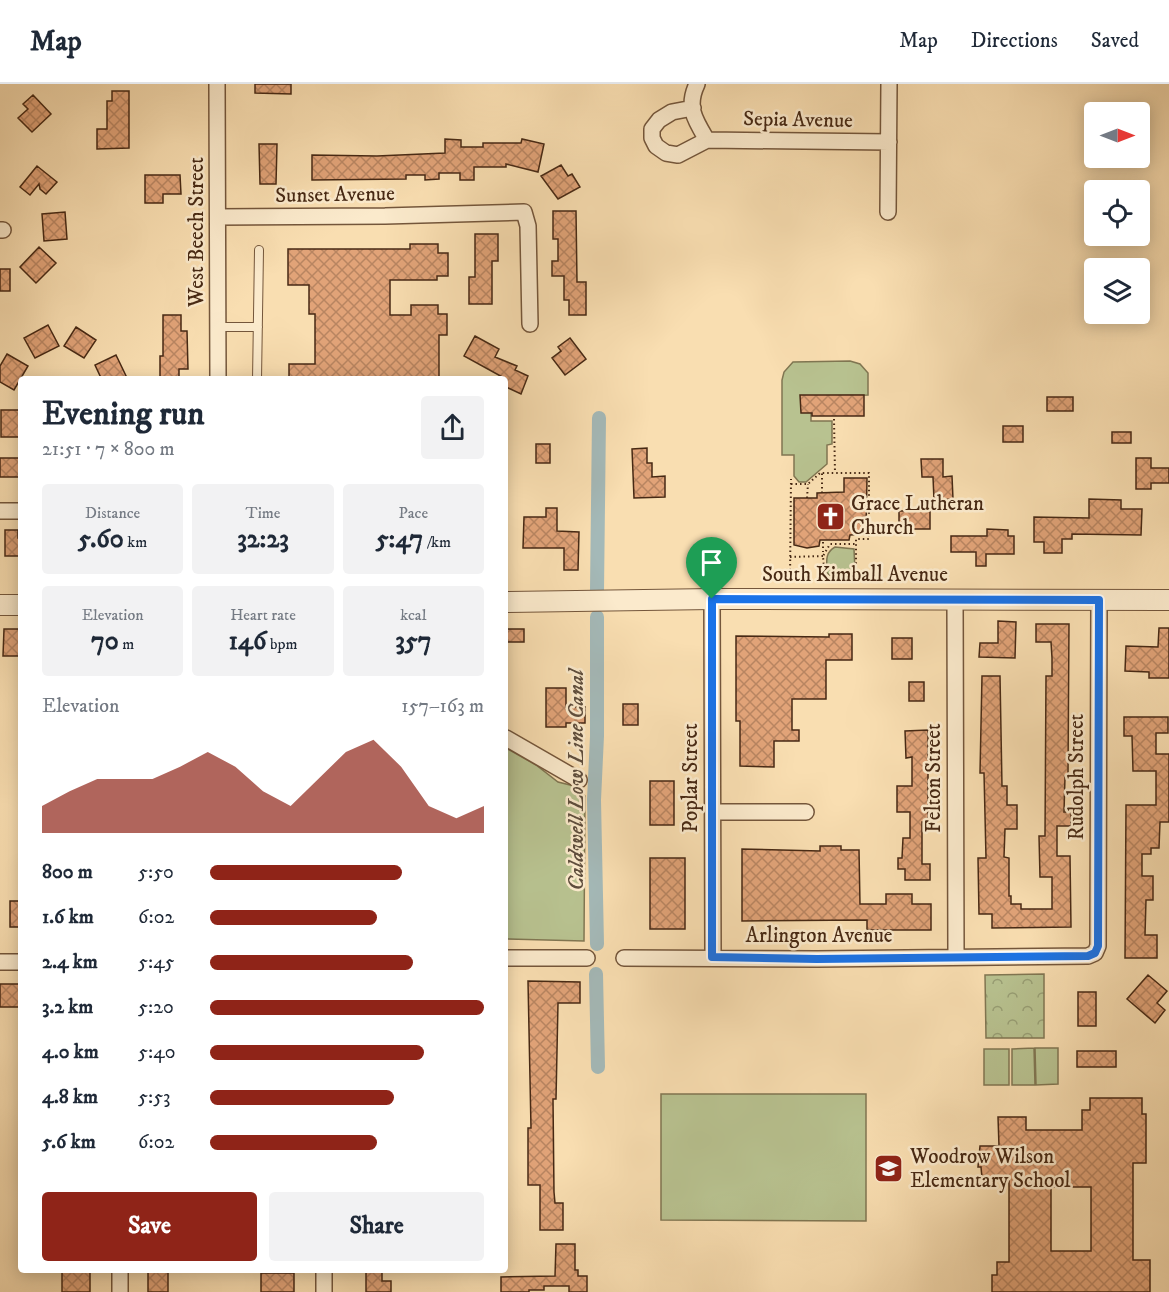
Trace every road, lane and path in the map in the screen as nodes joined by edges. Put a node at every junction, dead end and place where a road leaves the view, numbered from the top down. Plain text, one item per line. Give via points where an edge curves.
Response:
1 (217, 84) edge
2 (697, 84) edge
3 (889, 84) edge
4 (693, 108) junction
5 (707, 140) junction
6 (889, 142) junction
7 (888, 212) dead end
8 (218, 217) junction
9 (259, 250) dead end
10 (530, 324) dead end
11 (218, 327) junction
12 (258, 327) junction
13 (218, 376) edge
14 (257, 376) edge
15 (834, 419) dead end
16 (822, 473) junction
17 (835, 473) junction
18 (791, 479) dead end
19 (791, 484) junction
20 (808, 484) junction
21 (822, 493) dead end
22 (807, 498) dead end
23 (0, 511) edge
24 (18, 511) edge
25 (823, 542) dead end
26 (856, 544) junction
27 (823, 554) junction
28 (790, 556) junction
29 (790, 579) dead end
30 (825, 582) dead end
31 (856, 582) dead end
32 (712, 599) junction
33 (955, 600) junction
34 (1099, 600) junction
35 (1169, 600) edge
36 (508, 602) edge
37 (0, 604) edge
38 (18, 605) edge
39 (508, 739) edge
40 (579, 780) dead end
41 (712, 812) junction
42 (806, 812) dead end
43 (1095, 953) joint
44 (956, 956) junction
45 (712, 957) junction
46 (508, 958) edge
47 (587, 958) dead end
48 (624, 958) dead end
49 (0, 962) edge
50 (18, 962) edge
51 (120, 1273) edge
52 (324, 1273) edge
53 (120, 1292) edge
54 (324, 1292) edge

1 - 8 street, West Beech Street
2 - 4 street
3 - 6 street
4 - 5 street via 693,116
4 - 5 street via 672,112 659,120 652,129 652,138 661,150 678,154
5 - 6 street, Sepia Avenue
6 - 7 street
8 - 10 street, Sunset Avenue via 524,212 528,226
8 - 11 street, West Beech Street
9 - 12 lane
11 - 12 lane
11 - 13 street, West Beech Street
12 - 14 lane
15 - 17 path
16 - 17 path
16 - 20 path
16 - 21 path
17 - 26 path via 869,473 869,539 856,539
18 - 19 path
19 - 20 path
19 - 28 path
20 - 22 path
23 - 24 street
25 - 27 path
26 - 27 path via 830,544
26 - 31 path
27 - 28 path
27 - 30 path
28 - 29 path
32 - 33 street, South Kimball Avenue
32 - 36 street, South Kimball Avenue
32 - 41 street, Poplar Street
33 - 34 street, South Kimball Avenue
33 - 44 street, Felton Street
34 - 35 street, South Kimball Avenue
34 - 43 street, Rudolph Street
37 - 38 street
39 - 40 street
41 - 42 street
41 - 45 street, Poplar Street
43 - 44 street, Arlington Avenue
44 - 45 street, Arlington Avenue
45 - 48 street, Arlington Avenue
46 - 47 street
49 - 50 street
51 - 53 street
52 - 54 street

